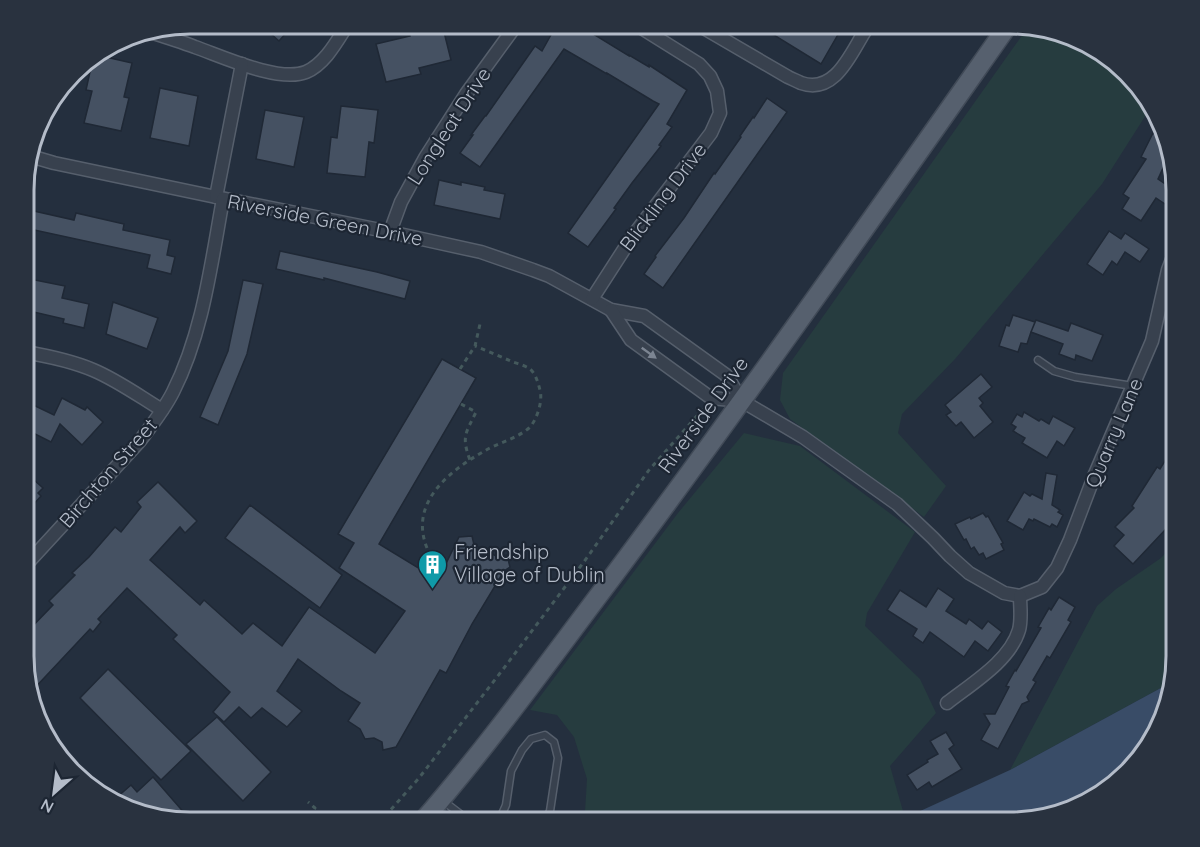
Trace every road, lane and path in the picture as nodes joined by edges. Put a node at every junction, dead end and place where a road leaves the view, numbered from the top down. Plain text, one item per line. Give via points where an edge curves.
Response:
1 (340, 35) edge
2 (509, 35) edge
3 (653, 35) edge
4 (716, 35) edge
5 (862, 35) edge
6 (1002, 35) edge
7 (164, 37) edge
8 (242, 64) junction
9 (38, 158) edge
10 (219, 198) junction
11 (390, 232) junction
12 (1165, 283) edge
13 (592, 299) junction
14 (611, 310) junction
15 (480, 324) dead end
16 (476, 346) junction
17 (34, 354) edge
18 (1038, 360) dead end
19 (460, 369) dead end
20 (1134, 386) junction
21 (711, 398) junction
22 (742, 401) junction
23 (461, 404) dead end
24 (162, 410) junction
25 (470, 460) junction
26 (427, 548) dead end
27 (35, 555) edge
28 (1020, 596) junction
29 (947, 703) dead end
30 (442, 799) junction
31 (308, 802) dead end
32 (312, 812) edge
33 (389, 812) edge
34 (431, 812) edge
35 (458, 812) edge
36 (503, 812) edge
37 (550, 812) edge

1 - 8 street via 328,53 304,72 283,73
2 - 11 street, Longleat Drive via 425,158
3 - 13 street, Blickling Drive via 699,64 710,76 720,113 711,133 632,237
4 - 5 street via 803,84 819,85 840,71
6 - 22 main road, Riverside Drive
7 - 8 street
8 - 10 street, Birchton Street
9 - 10 street, Riverside Green Drive
10 - 11 street, Riverside Green Drive
10 - 24 street, Birchton Street via 194,338
11 - 13 street, Riverside Green Drive via 481,252 549,276
12 - 20 street, Quarry Lane via 1152,341
13 - 14 street, Riverside Green Drive
14 -> 21 street, Riverside Green Drive via 631,340
14 - 22 street, Riverside Green Drive via 644,316 726,375
15 - 16 path
16 - 19 path
16 - 25 path via 531,370 542,396 531,425
17 - 24 street via 93,370
18 - 20 lane via 1054,371 1075,377
20 - 28 street, Quarry Lane via 1057,568 1042,586
21 - 22 street
21 - 33 path via 649,470 504,668
22 - 28 street via 803,437 897,504 969,573
22 - 30 main road, Riverside Drive via 519,703
23 - 25 path via 476,412 465,436
24 - 27 street, Birchton Street via 139,442
25 - 26 path via 447,477 430,498 422,525
28 - 29 street via 1019,629 1014,640 998,663
30 - 34 main road, Riverside Drive
30 - 35 lane
31 - 32 path via 315,808
36 - 37 lane via 514,764 531,739 545,735 554,742 558,758

